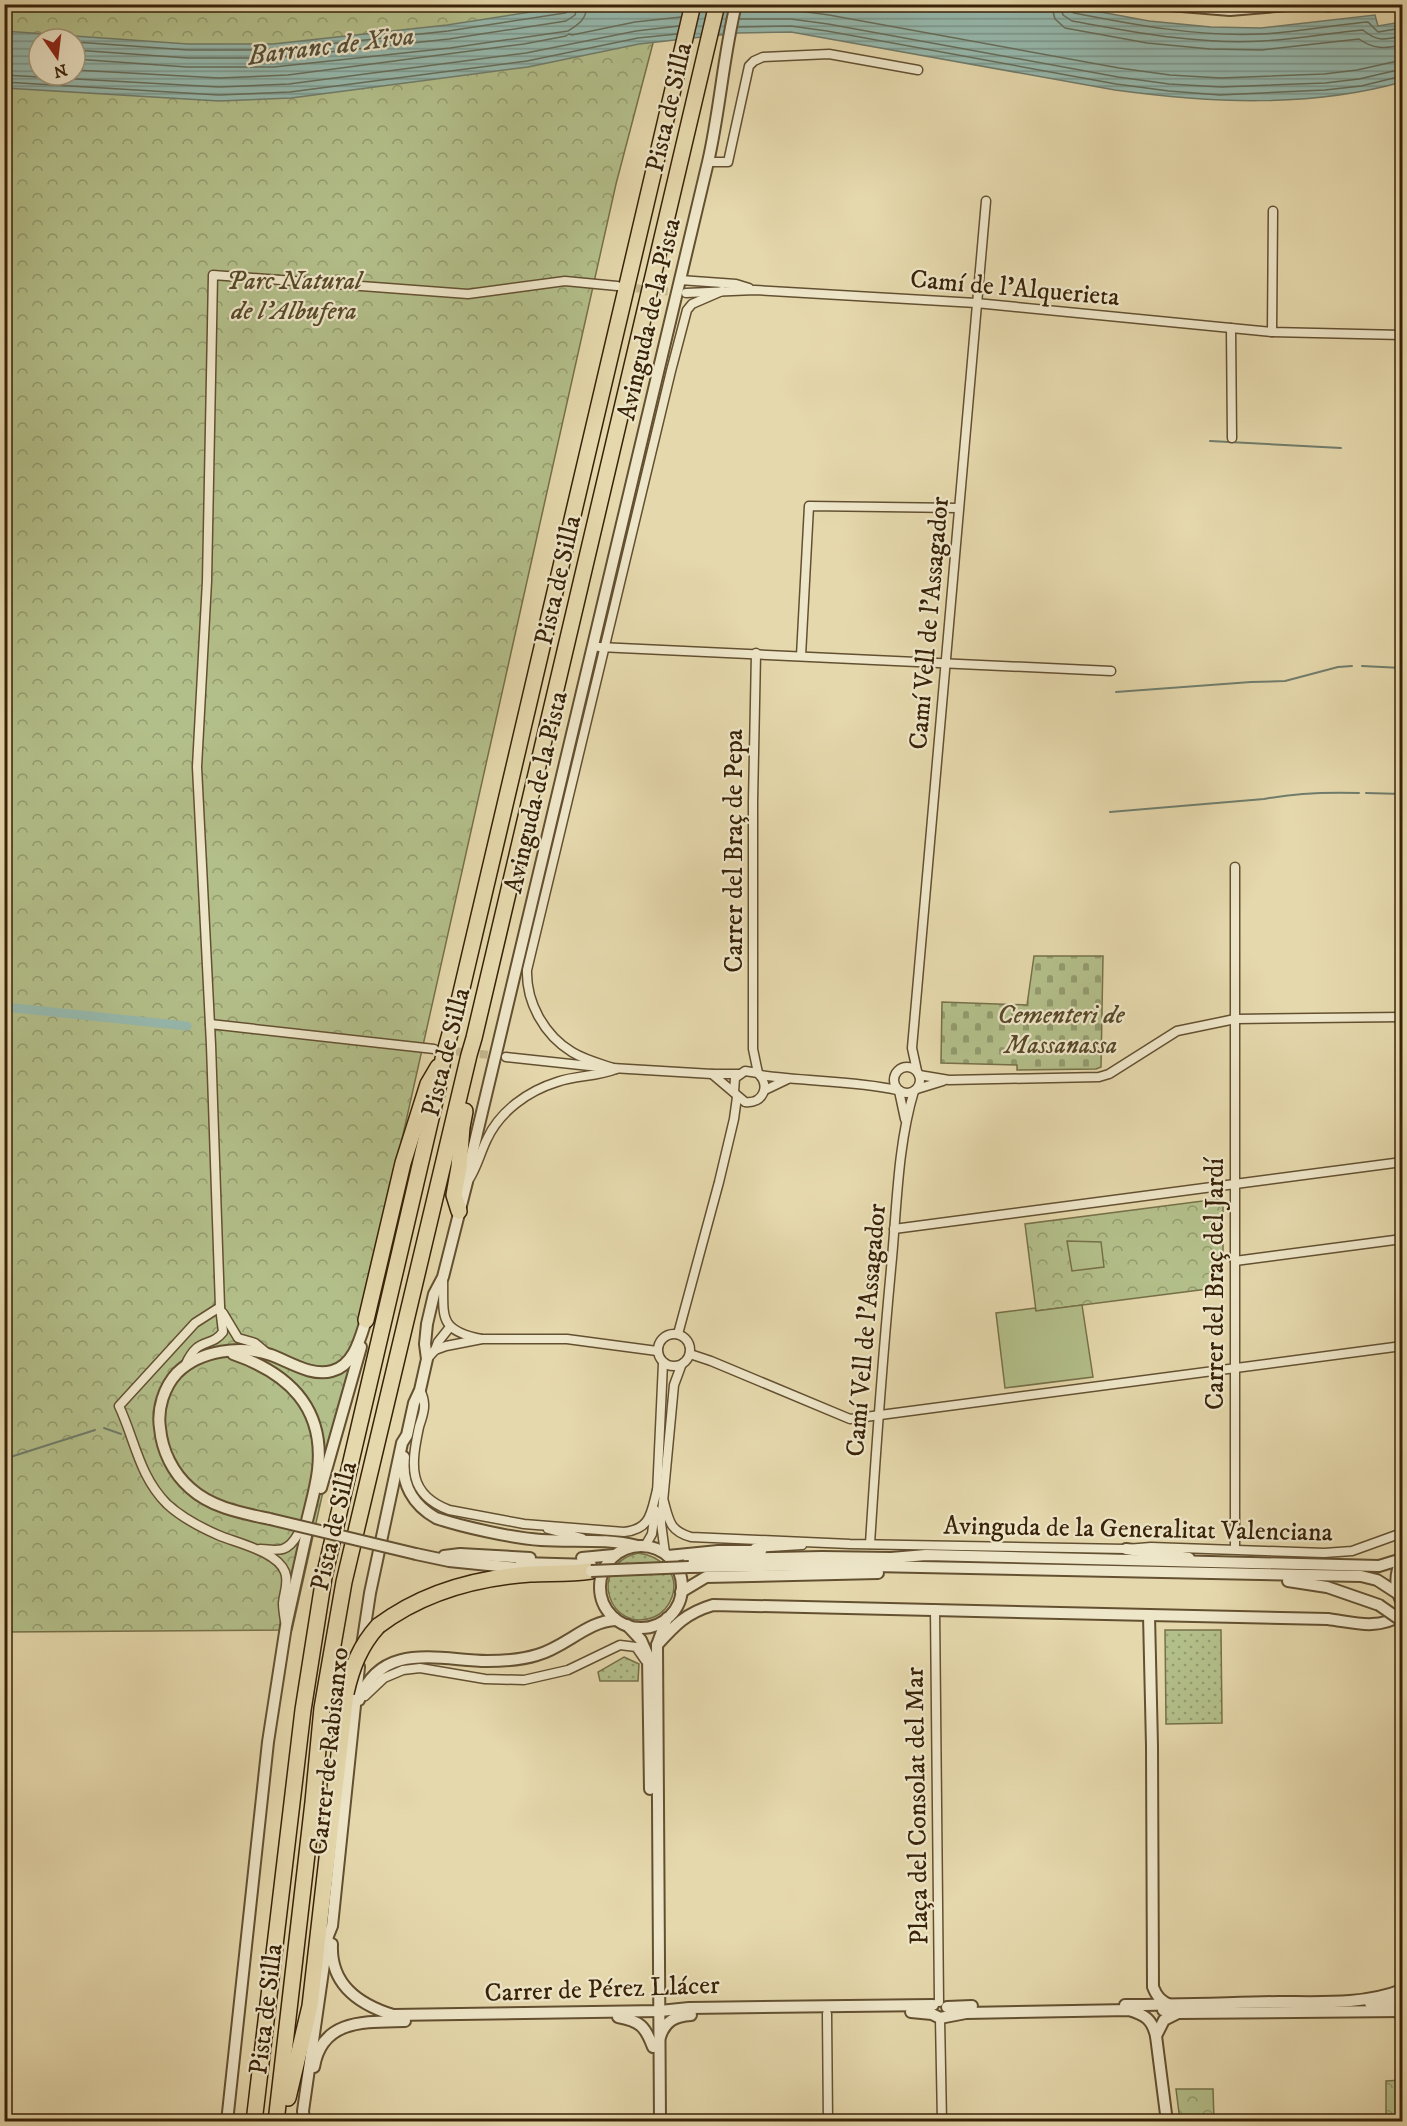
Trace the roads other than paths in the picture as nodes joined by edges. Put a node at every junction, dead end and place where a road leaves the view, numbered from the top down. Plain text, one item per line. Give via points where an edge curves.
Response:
1 (693, 4) edge
2 (717, 4) edge
3 (736, 4) edge
4 (1300, 4) edge
5 (1311, 4) edge
6 (1348, 4) edge
7 (1160, 5) edge
8 (918, 70) dead end
9 (708, 162) junction
10 (986, 201) dead end
11 (1273, 211) dead end
12 (680, 280) junction
13 (617, 286) tunnel mouth
14 (755, 290) junction
15 (722, 291) junction
16 (686, 293) tunnel mouth
17 (976, 303) junction
18 (1231, 328) junction
19 (1272, 332) junction
20 (1402, 334) edge
21 (664, 348) junction
22 (671, 370) junction
23 (651, 430) junction
24 (1232, 438) dead end
25 (643, 463) junction
26 (958, 508) junction
27 (593, 646) junction
28 (605, 647) junction
29 (756, 653) junction
30 (801, 656) junction
31 (946, 664) junction
32 (1111, 671) dead end
33 (1235, 867) dead end
34 (1402, 1017) edge
35 (1235, 1019) junction
36 (210, 1024) junction
37 (474, 1038) junction
38 (912, 1048) junction
39 (753, 1049) junction
40 (438, 1054) junction
41 (506, 1057) tunnel mouth
42 (616, 1069) junction
43 (899, 1071) junction
44 (743, 1072) junction
45 (918, 1073) junction
46 (712, 1074) junction
47 (759, 1074) junction
48 (788, 1079) junction
49 (949, 1080) junction
50 (873, 1084) junction
51 (765, 1090) junction
52 (898, 1090) junction
53 (916, 1090) junction
54 (735, 1094) junction
55 (749, 1102) junction
56 (734, 1119) junction
57 (905, 1119) junction
58 (1402, 1162) edge
59 (467, 1182) junction
60 (1235, 1183) junction
61 (459, 1211) junction
62 (894, 1229) junction
63 (1402, 1239) edge
64 (1235, 1261) junction
65 (443, 1276) junction
66 (220, 1307) junction
67 (366, 1320) junction
68 (450, 1327) junction
69 (678, 1334) junction
70 (482, 1339) junction
71 (1402, 1346) edge
72 (435, 1350) junction
73 (657, 1351) junction
74 (227, 1352) junction
75 (269, 1354) junction
76 (690, 1354) junction
77 (427, 1359) junction
78 (663, 1363) junction
79 (185, 1366) junction
80 (681, 1366) junction
81 (1236, 1368) junction
82 (420, 1390) junction
83 (878, 1416) junction
84 (407, 1435) junction
85 (657, 1490) junction
86 (664, 1502) junction
87 (524, 1524) junction
88 (1402, 1533) edge
89 (302, 1535) joint
90 (586, 1539) junction
91 (850, 1544) junction
92 (870, 1544) junction
93 (641, 1546) junction
94 (251, 1547) junction
95 (1126, 1549) junction
96 (1235, 1549) junction
97 (718, 1551) junction
98 (416, 1554) junction
99 (614, 1555) junction
100 (666, 1555) junction
101 (926, 1555) junction
102 (444, 1556) junction
103 (1402, 1559) edge
104 (1016, 1563) junction
105 (689, 1564) junction
106 (925, 1567) junction
107 (591, 1568) junction
108 (1210, 1568) junction
109 (681, 1592) junction
110 (1397, 1593) junction
111 (1402, 1604) edge
112 (935, 1609) junction
113 (1149, 1615) junction
114 (1402, 1615) edge
115 (667, 1618) junction
116 (616, 1620) junction
117 (1402, 1621) edge
118 (627, 1625) junction
119 (286, 1626) junction
120 (657, 1645) junction
121 (648, 1664) junction
122 (356, 1709) junction
123 (332, 1926) junction
124 (1402, 1990) edge
125 (1340, 2001) junction
126 (1402, 2001) edge
127 (1178, 2008) junction
128 (939, 2010) junction
129 (1129, 2010) junction
130 (656, 2011) junction
131 (1402, 2011) edge
132 (827, 2013) junction
133 (1156, 2036) junction
134 (660, 2037) junction
135 (654, 2047) junction
136 (227, 2121) edge
137 (254, 2121) edge
138 (276, 2121) edge
139 (285, 2121) edge
140 (304, 2121) edge
141 (654, 2121) edge
142 (660, 2121) edge
143 (828, 2121) edge
144 (942, 2121) edge
145 (1167, 2121) edge

1 - 40 highway, Pista de Silla via 458,1005
2 - 37 highway, Pista de Silla
3 - 9 street, Avinguda de la Pista
4 - 7 street via 1230,10
5 - 6 street
8 - 9 street via 829,54 754,60 749,66 728,162
9 - 12 street, Avinguda de la Pista
10 - 17 street, Camí Vell de l'Assagador
11 - 19 street
12 - 14 street, Camí de l'Alquerieta via 736,284
12 - 21 street, Avinguda de la Pista
13 - 36 street via 565,281 468,294 213,275 207,581 197,767
14 - 15 street, Camí de l'Alquerieta
14 - 17 street, Camí de l'Alquerieta
15 - 16 street, Camí de l'Alquerieta
15 - 22 street, Avinguda de la Pista via 687,310
17 - 18 street, Camí de l'Alquerieta
17 - 26 street, Camí Vell de l'Assagador
18 - 19 street, Camí de l'Alquerieta
18 - 24 street
19 - 20 street, Camí de l'Alquerieta
21 - 22 street
21 - 23 street, Avinguda de la Pista
22 - 23 street, Avinguda de la Pista
23 - 25 street, Avinguda de la Pista
23 - 25 street
25 - 27 street, Avinguda de la Pista
25 - 28 street, Avinguda de la Pista
26 - 30 street via 809,506
26 - 31 street, Camí Vell de l'Assagador
27 - 28 street
27 - 59 street, Avinguda de la Pista
28 - 29 street
28 - 42 street, Avinguda de la Pista via 527,970 527,984 538,1014 558,1041 572,1052
29 - 30 street
29 - 39 street, Carrer del Braç de Pepa
30 - 31 street
31 - 32 street
31 - 38 street, Camí Vell de l'Assagador
33 - 35 street, Carrer del Braç del Jardí
34 - 35 street
35 - 49 street via 1177,1031 1099,1077
35 - 60 street, Carrer del Braç del Jardí
36 - 40 street
36 - 66 street
37 - 61 highway via 477,1058 462,1127 454,1195
37 - 138 highway, Pista de Silla via 344,1582 322,1708
38 - 43 street, Camí Vell de l'Assagador
38 - 45 street, Camí Vell de l'Assagador
39 - 44 street, Carrer del Braç de Pepa
39 - 47 street, Carrer del Braç de Pepa
40 - 67 highway via 403,1163
40 - 137 highway, Pista de Silla via 439,1084 324,1577 303,1710
41 - 42 street
42 - 46 street
42 - 59 street via 571,1077 525,1097 495,1125
43 - 45 street via 910,1067
43 - 50 street
43 - 52 street via 894,1082
44 - 46 street
44 - 47 street
44 - 54 street via 735,1078
45 - 49 street
45 - 53 street via 920,1082
46 - 54 street
47 - 48 street
47 - 51 street
48 - 50 street
48 - 51 street
49 - 53 street
50 - 52 street
51 - 55 street via 759,1099
52 - 53 street via 907,1094
52 - 57 street, Camí Vell de l'Assagador
53 - 57 street, Camí Vell de l'Assagador
54 - 55 street
54 - 56 street
55 - 56 street
56 - 69 street
57 - 62 street, Camí Vell de l'Assagador
58 - 60 street
59 - 61 street, Avinguda de la Pista
60 - 62 street
60 - 64 street, Carrer del Braç del Jardí
61 - 65 street, Avinguda de la Pista
62 - 83 street, Camí Vell de l'Assagador
63 - 64 street
64 - 81 street, Carrer del Braç del Jardí
65 - 68 street, Avinguda de la Pista via 445,1318
65 - 77 street, Carrer de Rabisanxo via 434,1294 424,1344
66 - 75 street via 238,1338 255,1343
66 - 79 street via 223,1332 219,1338 196,1347
66 - 94 street via 195,1323 119,1406 140,1465 169,1506 215,1534
67 - 74 street via 364,1339 308,1518 319,1451 310,1414 302,1399 280,1376
67 - 75 street via 354,1353 337,1370 321,1373
68 - 70 street
68 - 72 street
69 - 73 street via 665,1337
69 - 76 street via 688,1342
70 - 72 street
70 - 73 street via 567,1339
71 - 81 street
72 - 77 street
73 - 78 street
74 - 75 street
74 - 79 street via 201,1356
76 - 80 street
76 - 83 street via 850,1419
77 - 82 street, Carrer de Rabisanxo
78 - 80 street
78 - 85 street
79 - 98 street, bridge via 168,1387 159,1415 160,1436 170,1464 190,1488 237,1512
80 - 86 street via 674,1385
81 - 83 street
81 - 96 street, Carrer del Braç del Jardí
82 - 84 street, Carrer de Rabisanxo
82 - 87 street, Carrer de Rabisanxo via 424,1404 412,1465 429,1499 449,1510
83 - 92 street, Camí Vell de l'Assagador
84 - 90 street via 405,1478 408,1490 426,1512 448,1522 526,1538
84 - 122 street, Carrer de Rabisanxo via 402,1443 370,1593
85 - 87 street via 647,1522 635,1530
85 - 93 street via 651,1534
86 - 91 street via 669,1524 680,1534 691,1537
86 - 100 street via 661,1523
87 - 90 street
88 - 96 street, Avinguda de la Generalitat Valenciana via 1346,1552
89 - 94 street via 278,1551
89 - 119 street
90 - 93 street
91 - 92 street, Avinguda de la Generalitat Valenciana
91 - 97 street
92 - 95 street, Avinguda de la Generalitat Valenciana
93 - 99 street
93 - 100 street
94 - 119 street via 281,1564 285,1573
95 - 96 street, Avinguda de la Generalitat Valenciana
95 - 108 street via 1175,1554
97 - 100 street
97 - 101 street
98 - 102 street
98 - 107 street via 488,1566
99 - 102 street
99 - 116 street via 606,1564 599,1588 607,1611
100 - 109 street via 681,1578
101 - 104 street
101 - 105 street
102 - 107 street
103 - 108 street via 1379,1566
103 - 110 street via 1396,1579
104 - 106 street
104 - 108 street
105 - 106 street
105 - 107 street, bridge
106 - 109 street via 706,1577
107 - 139 highway, bridge via 491,1578 441,1591 398,1611 366,1640 352,1666 346,1693 310,2006
108 - 110 street via 1360,1576 1377,1580
108 - 117 street, bridge via 1246,1580 1327,1587 1378,1605
109 - 115 street
110 - 111 street
112 - 113 street
112 - 120 street via 713,1605 680,1620
112 - 128 street, Plaça del Consolat del Mar
113 - 114 street via 1328,1619 1370,1624 1388,1623
113 - 127 street via 1153,1987 1162,2001
115 - 118 street via 648,1627
115 - 120 street
116 - 118 street
116 - 122 street via 599,1622 552,1650 524,1658 486,1661 422,1657 397,1661 367,1682
118 - 121 street via 641,1640
119 - 136 street via 268,1742
120 - 130 street
121 - 122 street via 636,1647 620,1645 568,1670 524,1680 485,1679 420,1668 403,1670 377,1682
121 - 130 street
122 - 123 street, Carrer de Rabisanxo
123 - 130 street, Carrer de Pérez Llácer via 332,1953 339,1978 362,2003 393,2014
123 - 140 street, Carrer de Rabisanxo via 310,2057
124 - 125 street
125 - 126 street
125 - 127 street
127 - 128 street, Carrer de Pérez Llácer
127 - 129 street, Carrer de Pérez Llácer
127 - 131 street
127 - 133 street via 1164,2020
128 - 129 street, Carrer de Pérez Llácer
128 - 130 street, Carrer de Pérez Llácer
128 - 132 street, Carrer de Pérez Llácer
128 - 144 street, Plaça del Consolat del Mar
129 - 133 street via 1149,2019
130 - 134 street
130 - 135 street
132 - 134 street, Carrer de Pérez Llácer via 680,2015 666,2024
132 - 143 street
133 - 145 street
134 - 142 street
135 - 140 street, Carrer de Pérez Llácer via 647,2030 635,2020 617,2017 361,2022 339,2030 321,2048 315,2060
135 - 141 street

